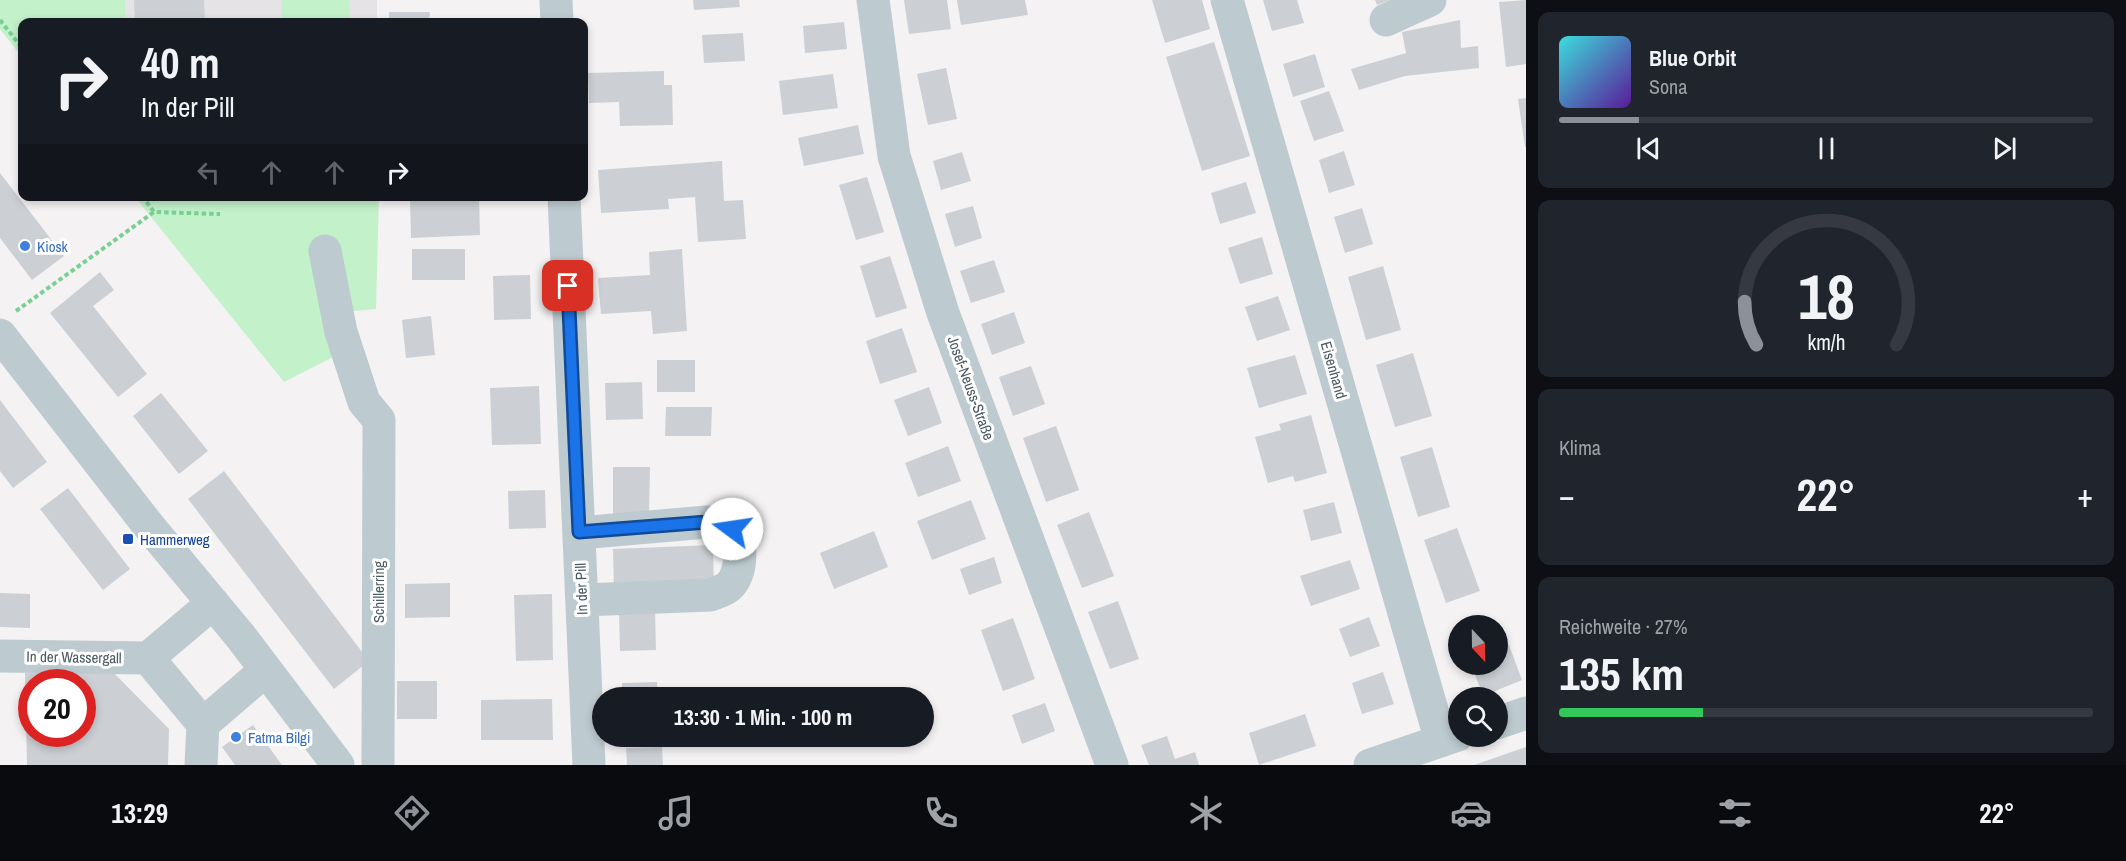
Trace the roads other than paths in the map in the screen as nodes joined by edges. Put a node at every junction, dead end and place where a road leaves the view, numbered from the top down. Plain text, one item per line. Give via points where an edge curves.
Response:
1 (556, 0) edge
2 (873, 0) edge
3 (1227, 0) edge
4 (1430, 0) edge
5 (557, 18) edge
6 (1386, 20) dead end
7 (564, 201) edge
8 (325, 251) dead end
9 (5, 326) edge
10 (579, 532) junction
11 (582, 600) junction
12 (213, 603) junction
13 (0, 656) edge
14 (148, 658) junction
15 (266, 670) junction
16 (1526, 713) edge
17 (1508, 719) edge
18 (203, 724) junction
19 (1448, 731) edge
20 (1448, 739) edge
21 (201, 765) edge
22 (338, 765) edge
23 (378, 765) edge
24 (589, 765) edge
25 (1112, 765) edge
26 (1370, 765) edge

1 - 5 street
2 - 25 street, Josef-Neuss-Straße via 894,156 943,313
3 - 19 street, Eisenhand
4 - 6 street
7 - 10 street, In der Pill
8 - 23 street, Schillerring via 347,352 363,402 379,420
9 - 12 street via 141,516
10 - 11 street, In der Pill
10 - 11 street via 722,523 738,539 740,564 732,583 710,595
11 - 24 street, In der Pill
12 - 14 street
12 - 15 street
13 - 14 street, In der Wassergall
14 - 18 street
15 - 18 street
15 - 22 street
16 - 17 street
18 - 21 street
20 - 26 street

